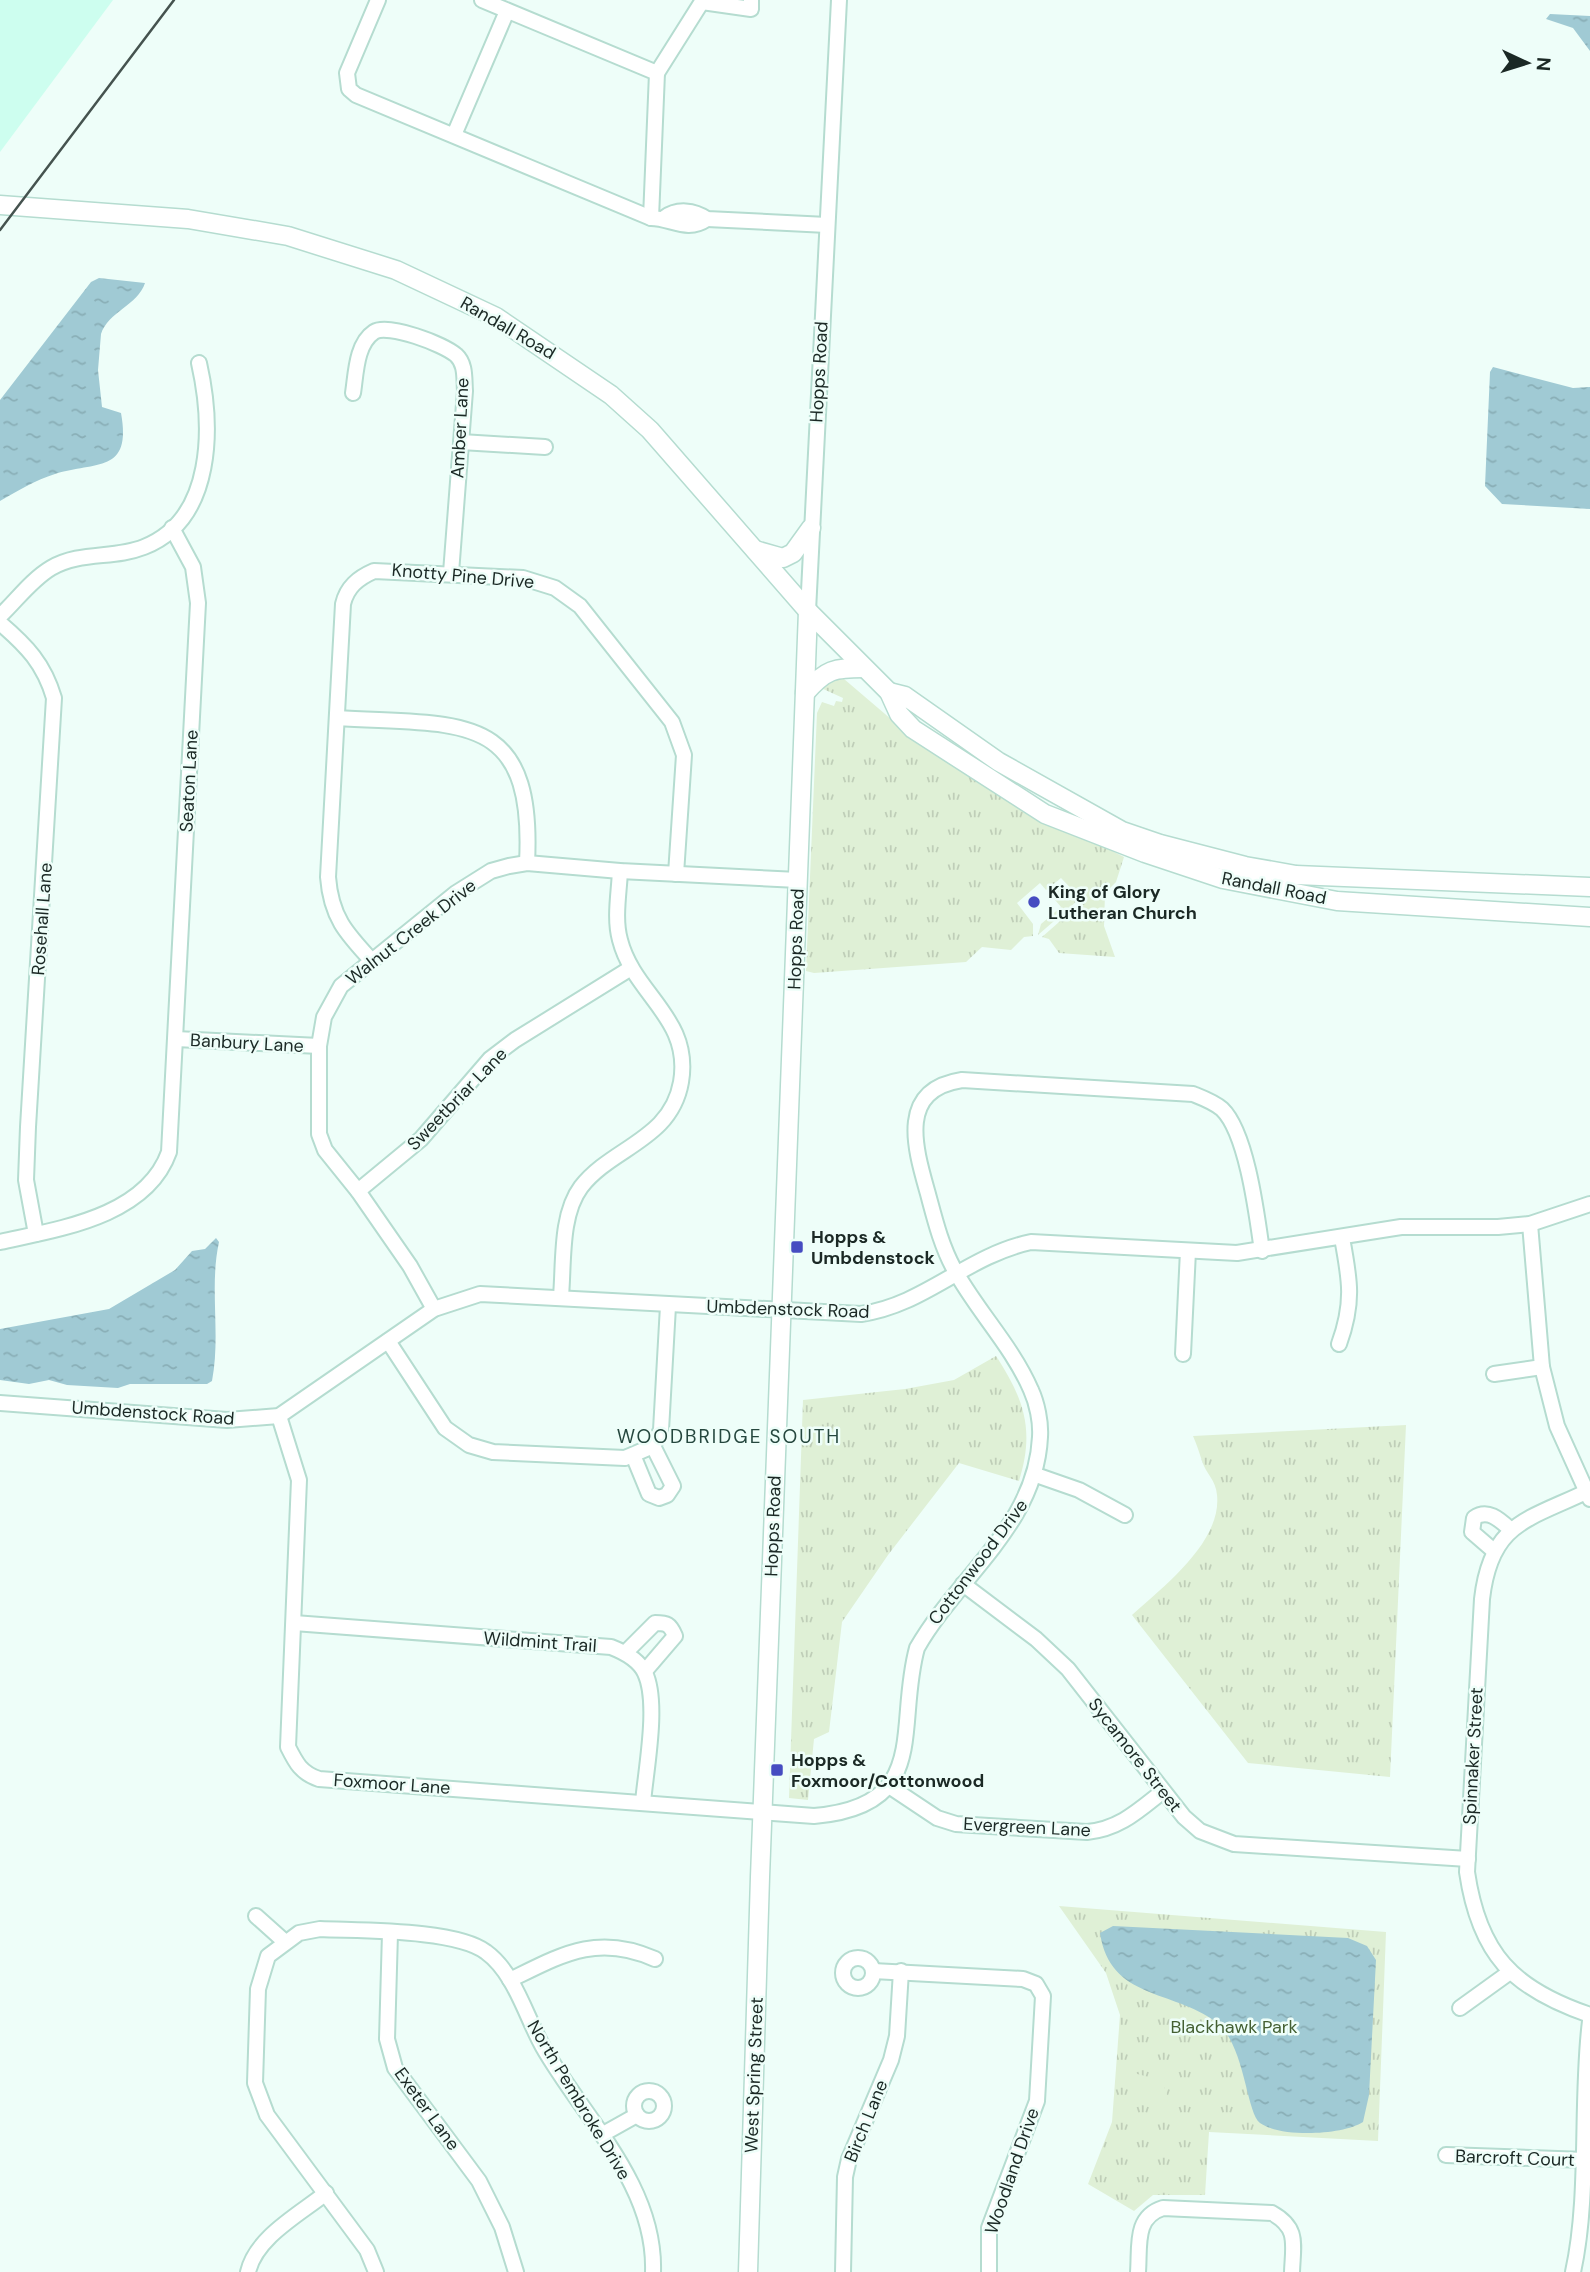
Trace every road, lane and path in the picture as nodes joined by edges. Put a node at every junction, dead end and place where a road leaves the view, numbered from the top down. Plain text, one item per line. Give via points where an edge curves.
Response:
1 (378, 0) edge
2 (482, 0) edge
3 (751, 0) edge
4 (839, 0) edge
5 (702, 1) edge
6 (507, 11) junction
7 (657, 73) junction
8 (454, 135) junction
9 (0, 205) edge
10 (657, 218) junction
11 (827, 225) junction
12 (199, 363) dead end
13 (353, 393) dead end
14 (461, 442) junction
15 (545, 447) dead end
16 (172, 528) junction
17 (811, 528) junction
18 (755, 550) junction
19 (451, 573) junction
20 (808, 611) junction
21 (0, 616) edge
22 (0, 623) edge
23 (864, 668) junction
24 (889, 692) junction
25 (805, 693) junction
26 (337, 718) junction
27 (527, 863) junction
28 (620, 871) junction
29 (676, 874) junction
30 (798, 880) junction
31 (1590, 887) edge
32 (1590, 917) edge
33 (372, 961) junction
34 (631, 968) junction
35 (176, 1039) junction
36 (319, 1046) junction
37 (358, 1191) junction
38 (1590, 1204) edge
39 (1530, 1224) junction
40 (36, 1234) junction
41 (1342, 1238) junction
42 (0, 1242) edge
43 (1188, 1251) junction
44 (1262, 1251) junction
45 (956, 1271) junction
46 (561, 1296) junction
47 (668, 1306) junction
48 (434, 1309) junction
49 (782, 1310) junction
50 (388, 1340) junction
51 (1339, 1344) dead end
52 (1183, 1354) dead end
53 (1542, 1367) junction
54 (1494, 1374) dead end
55 (0, 1403) edge
56 (279, 1416) junction
57 (653, 1446) junction
58 (633, 1455) junction
59 (1036, 1475) junction
60 (1589, 1493) edge
61 (1125, 1515) dead end
62 (1511, 1530) junction
63 (1494, 1551) junction
64 (963, 1584) junction
65 (294, 1623) junction
66 (626, 1653) junction
67 (645, 1671) junction
68 (890, 1786) junction
69 (1162, 1792) junction
70 (643, 1802) junction
71 (762, 1810) junction
72 (1468, 1859) junction
73 (760, 1877) joint
74 (256, 1916) dead end
75 (390, 1933) junction
76 (285, 1941) junction
77 (655, 1959) dead end
78 (873, 1971) dead end
79 (901, 1971) junction
80 (1510, 1972) junction
81 (510, 1980) junction
82 (1460, 2008) dead end
83 (1590, 2015) edge
84 (1590, 2021) edge
85 (637, 2115) dead end
86 (603, 2134) junction
87 (1446, 2155) dead end
88 (1585, 2160) junction
89 (326, 2193) junction
90 (248, 2272) edge
91 (376, 2272) edge
92 (516, 2272) edge
93 (653, 2272) edge
94 (748, 2272) edge
95 (843, 2272) edge
96 (989, 2272) edge
97 (1138, 2272) edge
98 (1292, 2272) edge
99 (1573, 2272) edge

1 - 8 street via 347,73 349,89
2 - 6 street
3 - 5 street via 751,9
4 - 11 street, Hopps Road
5 - 7 street
6 - 7 street
6 - 8 street
7 - 10 street
8 - 10 street
9 - 18 main road, Randall Road via 235,225 329,247 430,284 525,334 611,395 650,430
10 - 11 street via 673,211 698,213 707,219
11 - 17 street, Hopps Road
12 - 16 street via 206,415 205,463 193,506
13 - 14 street, Amber Lane via 359,356 373,333 391,329 446,349 456,355 464,375
14 - 15 street
14 - 19 street, Amber Lane
16 - 21 street via 144,547 78,557 50,569
16 - 35 street, Seaton Lane via 193,567 198,603
17 - 18 main road via 793,553 783,558
17 - 20 street, Hopps Road
18 - 20 main road, Randall Road
19 - 26 street, Knotty Pine Drive via 374,571 345,594
19 - 29 street, Knotty Pine Drive via 523,578 555,588 580,606 672,722 684,755
20 - 23 main road, Randall Road
20 - 25 main road, Hopps Road
22 - 40 street, Rosehall Lane via 46,672 54,698 26,1180
23 - 24 main road, Randall Road
23 - 25 main road via 834,668
24 - 31 main road, Randall Road via 905,696 999,762 1122,831 1160,844 1297,875
24 - 32 main road, Randall Road via 899,714 914,729 1045,814 1223,879 1336,901
25 - 30 main road, Hopps Road
26 - 27 street via 450,725 493,743 513,762 521,778 528,818
26 - 33 street, Knotty Pine Drive via 329,893 332,909 347,933
27 - 28 street, Walnut Creek Drive
27 - 33 street, Walnut Creek Drive via 491,871
28 - 29 street, Walnut Creek Drive
28 - 34 street via 617,921
29 - 30 street, Walnut Creek Drive
30 - 49 main road, Hopps Road
33 - 36 street, Walnut Creek Drive via 331,1000
34 - 37 street, Sweetbriar Lane via 490,1059 421,1139
34 - 46 street via 679,1041 681,1083 666,1119 581,1188 568,1227
35 - 36 street, Banbury Lane
35 - 40 street, Seaton Lane via 171,1137 159,1172 131,1198 98,1218
36 - 37 street, Walnut Creek Drive via 319,1134 325,1150
37 - 48 street, Walnut Creek Drive
38 - 39 street, Umbdenstock Road
39 - 41 street, Umbdenstock Road via 1401,1227
39 - 53 street, Spinnaker Street
40 - 42 street, Seaton Lane
41 - 44 street, Umbdenstock Road
41 - 51 street via 1351,1294
43 - 44 street, Umbdenstock Road
43 - 45 street, Umbdenstock Road via 1031,1242 1004,1248
43 - 52 street
44 - 45 street, Cottonwood Drive via 1251,1179 1233,1126 1214,1103 1193,1094 962,1080 946,1082 928,1094 916,1115 915,1133 915,1149 939,1233
45 - 49 street, Umbdenstock Road via 902,1305 880,1311
45 - 59 street, Cottonwood Drive via 1031,1390 1041,1433
46 - 47 street, Umbdenstock Road
46 - 48 street, Umbdenstock Road via 480,1294
47 - 49 street, Umbdenstock Road
47 - 57 street via 662,1430
48 - 50 street, Umbdenstock Road
49 - 71 main road, Hopps Road
50 - 56 street, Umbdenstock Road
50 - 58 street via 445,1428 469,1445 493,1452
53 - 54 street
53 - 60 street, Spinnaker Street via 1557,1426
55 - 56 street, Umbdenstock Road via 227,1420
56 - 65 street, Foxmoor Lane via 299,1480
57 - 58 street
57 - 58 street via 673,1486 667,1495 649,1494
59 - 61 street via 1079,1490
59 - 64 street, Cottonwood Drive via 1025,1502
60 - 62 street, Spinnaker Street
62 - 63 street, Spinnaker Street
62 - 63 street via 1494,1516 1483,1513 1474,1518 1472,1532
63 - 72 street, Spinnaker Street via 1482,1599
64 - 68 street, Cottonwood Drive via 917,1648 907,1740
64 - 69 street, Sycamore Street via 1069,1670
65 - 66 street, Wildmint Trail via 611,1647
65 - 70 street, Foxmoor Lane via 288,1747 307,1775
66 - 67 street
66 - 67 street via 655,1623 667,1623 675,1636
67 - 70 street via 651,1700
68 - 69 street, Evergreen Lane via 937,1818 956,1824 1087,1832 1126,1821
68 - 71 street via 863,1804 835,1814
69 - 72 street, Sycamore Street via 1200,1830 1234,1844
70 - 71 street, Foxmoor Lane
71 - 73 main road, Hopps Road
72 - 80 street, Spinnaker Street via 1475,1915
73 - 94 main road, West Spring Street
74 - 76 street
75 - 76 street, North Pembroke Drive via 320,1928
75 - 81 street, North Pembroke Drive via 457,1938 487,1952
75 - 92 street, Exeter Lane via 387,2039 394,2068 479,2181 502,2227
76 - 89 street via 268,1956 258,1989 256,2083 267,2115
77 - 81 street via 636,1951 571,1950
78 - 79 street, Woodland Drive
79 - 95 street, Birch Lane via 891,2060 845,2177
79 - 96 street, Woodland Drive via 1023,1979 1036,1984 1043,1996 1037,2101 989,2228
80 - 82 street
80 - 83 street, Spinnaker Street via 1542,1997
81 - 86 street, North Pembroke Drive via 544,2048
84 - 88 street
85 - 86 street
86 - 93 street, North Pembroke Drive via 646,2223
87 - 88 street, Barcroft Court
88 - 99 street via 1584,2213
89 - 90 street via 268,2239
89 - 91 street
97 - 98 street via 1141,2228 1151,2212 1163,2208 1272,2213 1287,2221 1294,2239

